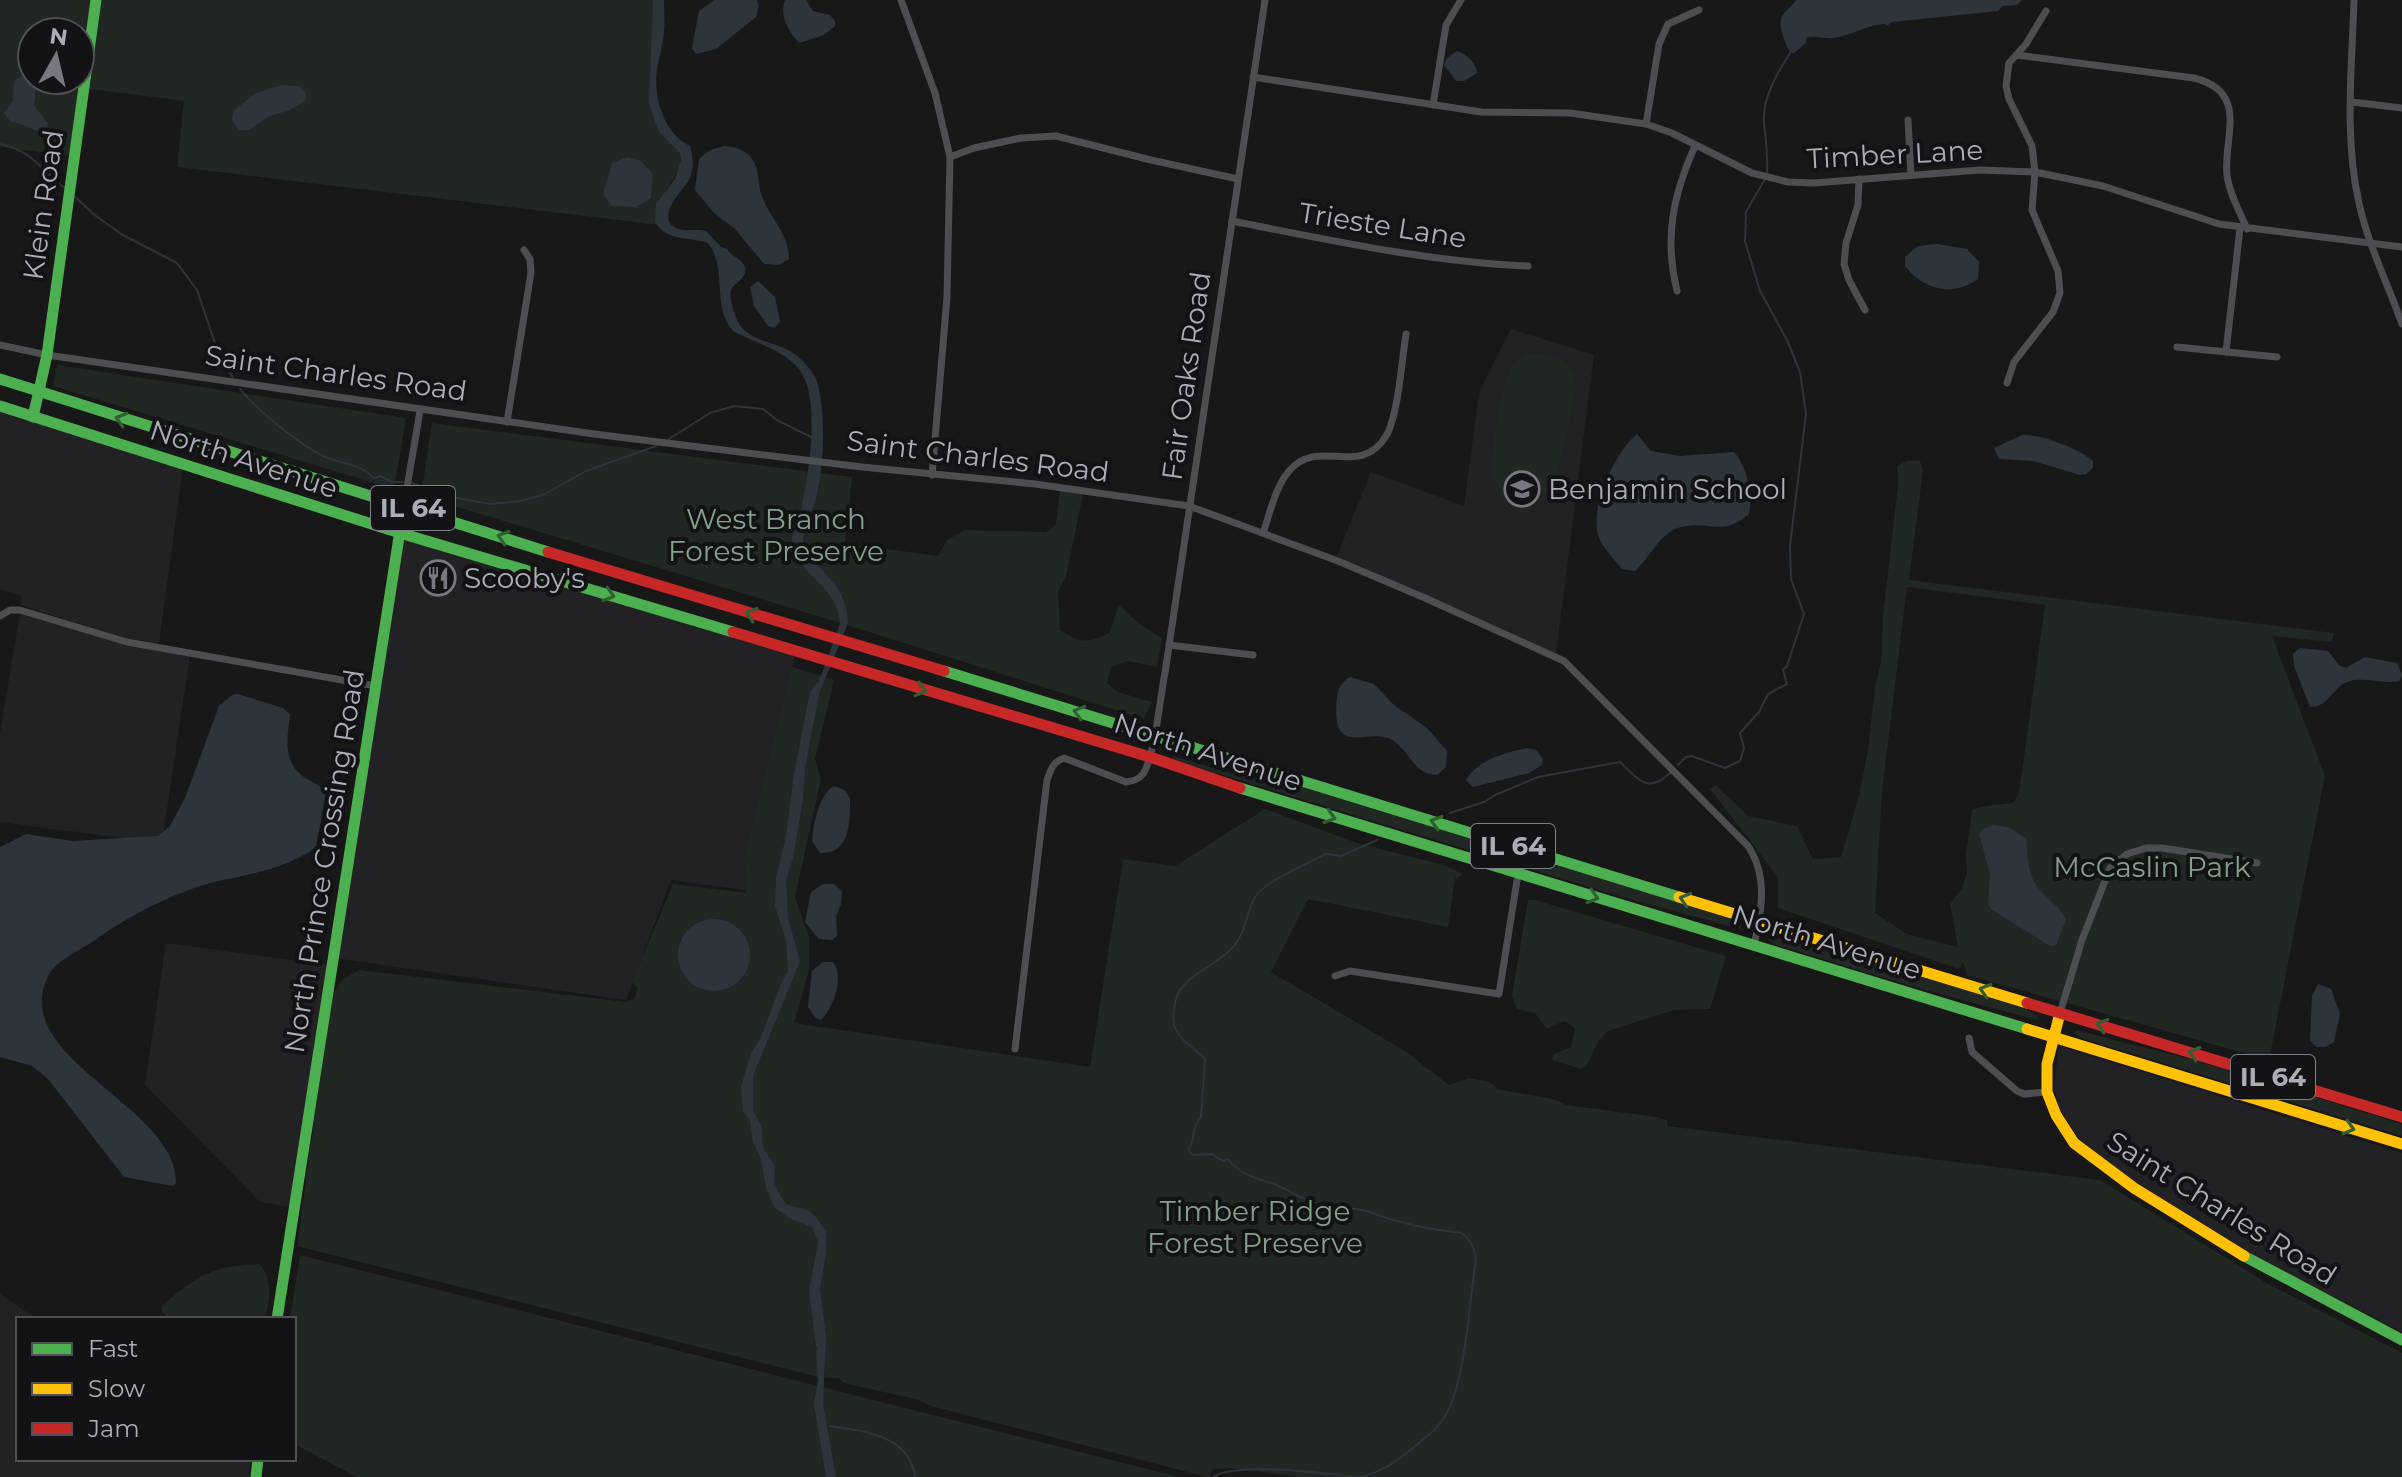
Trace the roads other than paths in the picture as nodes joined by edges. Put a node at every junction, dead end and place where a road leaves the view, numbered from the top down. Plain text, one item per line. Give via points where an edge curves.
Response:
1 (96, 0) edge
2 (901, 0) edge
3 (1265, 0) edge
4 (1461, 0) edge
5 (2354, 0) edge
6 (1699, 10) dead end
7 (2046, 11) dead end
8 (2017, 55) junction
9 (1253, 77) junction
10 (2352, 102) junction
11 (1433, 105) junction
12 (2402, 108) edge
13 (1908, 120) dead end
14 (1646, 124) junction
15 (1695, 146) junction
16 (950, 157) junction
17 (2035, 172) junction
18 (1911, 175) junction
19 (1238, 179) junction
20 (1859, 179) junction
21 (1232, 221) junction
22 (2244, 229) junction
23 (2371, 243) junction
24 (2402, 247) edge
25 (524, 250) dead end
26 (1528, 266) dead end
27 (1677, 291) dead end
28 (1865, 310) dead end
29 (2402, 324) edge
30 (1406, 334) dead end
31 (0, 345) edge
32 (2177, 347) dead end
33 (2226, 352) junction
34 (47, 355) junction
35 (2277, 357) dead end
36 (0, 379) edge
37 (2007, 383) dead end
38 (39, 393) junction
39 (0, 406) edge
40 (420, 411) junction
41 (33, 417) junction
42 (507, 422) junction
43 (932, 475) junction
44 (404, 505) junction
45 (1189, 506) junction
46 (400, 533) junction
47 (1263, 533) junction
48 (0, 616) edge
49 (1169, 645) junction
50 (1253, 655) dead end
51 (376, 686) junction
52 (1154, 734) junction
53 (1150, 757) junction
54 (2257, 863) dead end
55 (1518, 874) junction
56 (1759, 921) junction
57 (1754, 945) junction
58 (1335, 976) dead end
59 (2060, 1013) junction
60 (2053, 1036) junction
61 (1969, 1038) dead end
62 (1015, 1049) dead end
63 (2047, 1092) junction
64 (2402, 1117) edge
65 (2402, 1144) edge
66 (277, 1317) edge
67 (2402, 1340) edge

1 - 34 main road, Klein Road
2 - 16 street via 935,93
3 - 9 street, Fair Oaks Road
4 - 11 street via 1446,25
5 - 10 street
6 - 14 street via 1668,24 1663,34
7 - 8 street
8 - 17 street via 2009,63 2006,86 2032,146
8 - 22 street via 2194,78 2223,94 2230,112 2227,175
9 - 11 street, Timber Lane
9 - 19 street, Fair Oaks Road
10 - 12 street
10 - 23 street via 2355,186
11 - 14 street, Timber Lane via 1490,113 1570,113
13 - 18 street
14 - 15 street, Timber Lane
15 - 20 street, Timber Lane via 1767,177 1814,183
15 - 27 street via 1672,214 1670,258
16 - 19 street via 1021,138 1056,136
16 - 43 street via 947,297
17 - 18 street, Timber Lane
17 - 22 street, Timber Lane via 2103,186
17 - 37 street via 2032,210 2058,271 2060,293 2053,312 2014,362
18 - 20 street, Timber Lane
19 - 21 street, Fair Oaks Road
20 - 28 street via 1844,264
21 - 26 street, Trieste Lane via 1399,253
21 - 45 street, Fair Oaks Road
22 - 23 street, Timber Lane
22 - 33 street
23 - 24 street, Timber Lane
23 - 29 street
25 - 42 street via 531,273
30 - 47 street via 1384,440 1360,457 1317,455 1298,461 1283,480
31 - 34 street, Saint Charles Road
32 - 33 street
33 - 35 street
34 - 38 main road, Klein Road
34 - 40 street, Saint Charles Road
36 - 38 main road, North Avenue / IL 64
38 - 41 main road, Klein Road
44 -> 38 main road, North Avenue / IL 64
39 - 41 main road, North Avenue / IL 64
40 - 42 street, Saint Charles Road
40 - 44 street, North Prince Crossing Road
41 - 46 main road, North Avenue / IL 64
42 - 43 street, Saint Charles Road
43 - 45 street, Saint Charles Road
44 - 46 main road, North Prince Crossing Road
52 -> 44 main road, North Avenue / IL 64
45 - 47 street, Saint Charles Road
45 - 49 street, Fair Oaks Road
46 - 51 main road, North Prince Crossing Road
46 -> 53 main road, North Avenue / IL 64
47 - 56 street, Saint Charles Road via 1453,609 1564,661 1748,846 1761,870
48 - 51 street via 20,610 127,642
49 - 50 street
49 - 52 street, Fair Oaks Road
51 - 66 main road, North Prince Crossing Road
52 - 53 street, Fair Oaks Road
56 -> 52 main road, North Avenue / IL 64
53 -> 55 main road, North Avenue / IL 64
53 - 62 street via 1136,781 1064,758 1051,768
54 - 59 street, Saint Charles Road via 2162,848 2127,854 2110,868 2100,890
55 -> 57 main road, North Avenue / IL 64
55 - 58 street via 1499,994 1350,971
56 - 57 street, Saint Charles Road
59 -> 56 main road, North Avenue / IL 64
57 - 60 main road, North Avenue / IL 64
59 - 60 main road, Saint Charles Road
64 -> 59 main road, North Avenue / IL 64
60 - 63 main road, Saint Charles Road
60 -> 65 main road, North Avenue / IL 64
61 - 63 street via 1972,1052 2017,1091
63 - 67 main road, Saint Charles Road via 2068,1135 2105,1168 2258,1265

